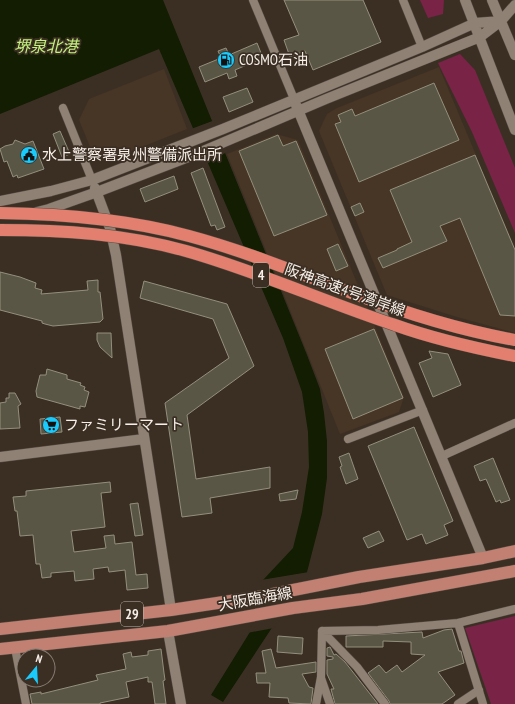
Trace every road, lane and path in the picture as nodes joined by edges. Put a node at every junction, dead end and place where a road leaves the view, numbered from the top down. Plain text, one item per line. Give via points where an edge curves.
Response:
1 (253, 0) edge
2 (403, 0) edge
3 (465, 0) edge
4 (492, 0) edge
5 (515, 5) edge
6 (501, 21) junction
7 (475, 24) junction
8 (480, 37) junction
9 (422, 47) junction
10 (515, 55) edge
11 (294, 99) junction
12 (63, 108) dead end
13 (299, 110) junction
14 (515, 130) edge
15 (92, 180) junction
16 (97, 192) junction
17 (0, 200) edge
18 (0, 213) edge
19 (0, 219) edge
20 (0, 230) edge
21 (515, 340) edge
22 (515, 356) edge
23 (423, 410) junction
24 (515, 423) edge
25 (144, 439) junction
26 (348, 439) dead end
27 (442, 456) junction
28 (0, 457) edge
29 (515, 551) edge
30 (483, 558) junction
31 (515, 571) edge
32 (515, 609) edge
33 (171, 610) junction
34 (458, 623) junction
35 (0, 629) edge
36 (168, 631) junction
37 (322, 631) junction
38 (15, 648) junction
39 (0, 649) edge
40 (321, 677) junction
41 (479, 690) junction
42 (26, 704) edge
43 (180, 704) edge
44 (316, 704) edge
45 (330, 704) edge
46 (386, 704) edge
47 (458, 704) edge
48 (483, 704) edge

1 - 11 street
2 - 9 street
3 - 7 street
4 - 6 street
5 - 6 street
6 - 7 street
6 - 8 street
6 - 10 street
7 - 8 street
7 - 9 street
8 - 13 street
8 - 14 street
9 - 11 street
11 - 13 street
11 - 15 street
12 - 15 street
13 - 16 street via 196,154
13 - 23 street
15 - 16 street
15 - 17 street via 51,191
16 - 19 street via 48,209
16 - 25 street via 110,228 116,255
18 - 21 highway, 阪神高速4号湾岸線 / 4, bridge via 102,218 188,236 228,247 398,309 443,323
20 - 22 highway, 阪神高速4号湾岸線 / 4, bridge via 70,231 144,241 178,249 245,270 395,326
23 - 26 street
23 - 27 street
24 - 27 street
25 - 28 street
25 - 33 street
27 - 30 street
29 - 30 main road, 大阪臨海線 / 29
30 - 33 main road, 大阪臨海線 / 29
31 - 36 main road, 大阪臨海線 / 29
32 - 34 street
33 - 35 main road, 大阪臨海線 / 29
34 - 37 street via 378,630
34 - 41 street
36 - 38 main road, 大阪臨海線 / 29
36 - 43 street
37 - 40 street
37 - 46 street via 357,667
38 - 39 main road, 大阪臨海線 / 29
38 - 42 street
40 - 44 street
40 - 45 street
41 - 47 street
41 - 48 street

